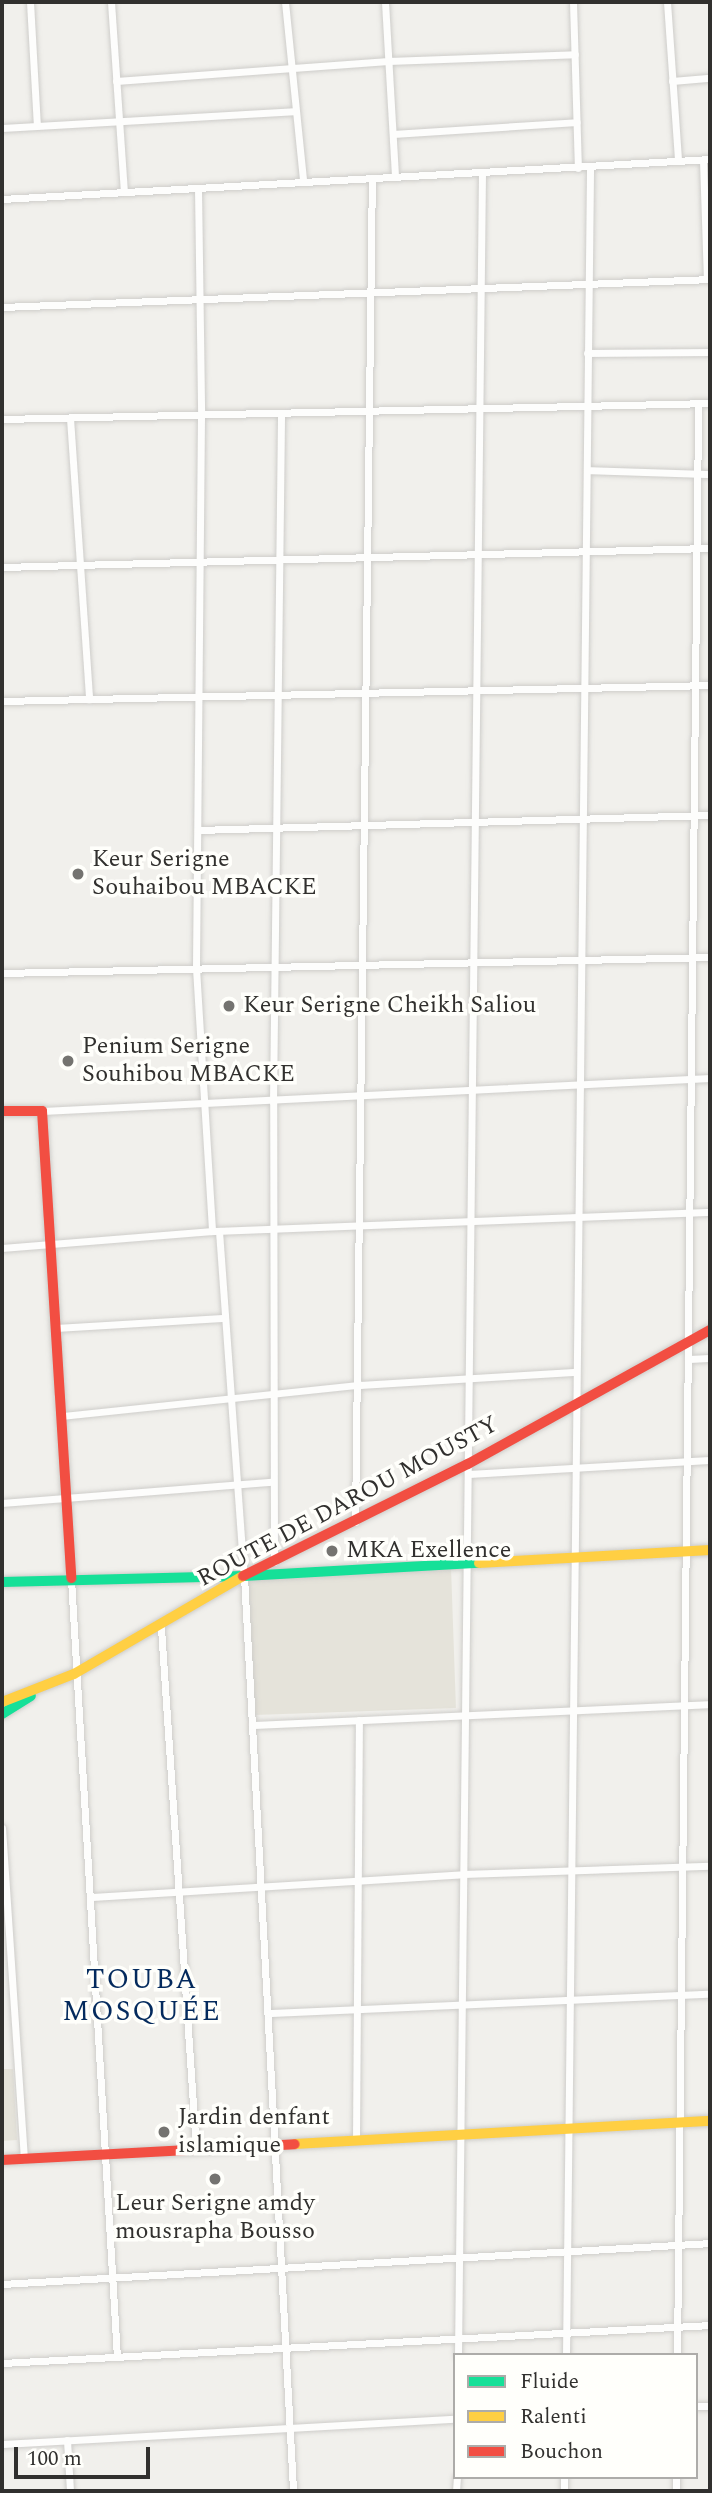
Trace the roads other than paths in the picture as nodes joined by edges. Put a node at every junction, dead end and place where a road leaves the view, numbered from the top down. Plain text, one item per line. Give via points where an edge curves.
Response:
1 (30, 2) edge
2 (111, 2) edge
3 (285, 2) edge
4 (385, 2) edge
5 (573, 2) edge
6 (667, 2) edge
7 (575, 54) junction
8 (388, 61) junction
9 (290, 71) junction
10 (710, 78) edge
11 (672, 81) junction
12 (116, 82) junction
13 (294, 111) junction
14 (119, 122) junction
15 (577, 122) junction
16 (37, 126) junction
17 (2, 128) edge
18 (393, 134) junction
19 (707, 159) edge
20 (678, 160) junction
21 (590, 167) junction
22 (578, 168) junction
23 (482, 174) junction
24 (395, 177) junction
25 (372, 178) junction
26 (303, 180) junction
27 (198, 188) junction
28 (124, 191) junction
29 (2, 199) edge
30 (709, 279) edge
31 (587, 285) junction
32 (480, 291) junction
33 (371, 292) junction
34 (198, 298) junction
35 (2, 307) edge
36 (710, 352) edge
37 (587, 353) junction
38 (698, 403) junction
39 (710, 403) edge
40 (586, 404) junction
41 (479, 408) junction
42 (369, 410) junction
43 (201, 416) junction
44 (281, 416) junction
45 (70, 418) junction
46 (2, 419) edge
47 (587, 470) junction
48 (697, 474) junction
49 (710, 474) edge
50 (710, 548) edge
51 (696, 549) junction
52 (586, 550) junction
53 (478, 552) junction
54 (367, 555) junction
55 (278, 557) junction
56 (198, 561) junction
57 (77, 564) junction
58 (2, 567) edge
59 (695, 685) junction
60 (710, 685) edge
61 (582, 688) junction
62 (476, 690) junction
63 (368, 693) junction
64 (276, 695) junction
65 (199, 697) junction
66 (89, 699) junction
67 (2, 701) edge
68 (710, 815) edge
69 (693, 816) junction
70 (582, 819) junction
71 (475, 822) junction
72 (364, 825) junction
73 (275, 828) junction
74 (198, 830) junction
75 (692, 957) junction
76 (710, 957) edge
77 (582, 960) junction
78 (473, 962) junction
79 (362, 965) junction
80 (274, 967) junction
81 (196, 968) junction
82 (2, 973) edge
83 (710, 1078) edge
84 (690, 1079) junction
85 (579, 1085) junction
86 (472, 1091) junction
87 (358, 1097) junction
88 (273, 1102) junction
89 (203, 1106) junction
90 (2, 1111) edge
91 (42, 1111) junction
92 (710, 1212) edge
93 (689, 1213) junction
94 (576, 1217) junction
95 (470, 1222) junction
96 (359, 1226) junction
97 (273, 1229) junction
98 (216, 1231) junction
99 (50, 1245) junction
100 (2, 1248) edge
101 (223, 1318) junction
102 (55, 1328) junction
103 (710, 1330) edge
104 (688, 1343) junction
105 (710, 1358) edge
106 (688, 1359) junction
107 (574, 1372) junction
108 (469, 1377) junction
109 (359, 1385) junction
110 (274, 1393) junction
111 (228, 1400) junction
112 (576, 1403) junction
113 (62, 1416) junction
114 (710, 1460) edge
115 (687, 1461) junction
116 (468, 1469) junction
117 (574, 1469) junction
118 (271, 1482) junction
119 (234, 1486) junction
120 (65, 1499) junction
121 (2, 1503) edge
122 (355, 1522) junction
123 (710, 1550) edge
124 (686, 1551) junction
125 (572, 1558) junction
126 (274, 1562) junction
127 (467, 1563) junction
128 (243, 1576) junction
129 (71, 1578) junction
130 (2, 1582) edge
131 (161, 1628) junction
132 (74, 1674) junction
133 (37, 1692) junction
134 (2, 1702) edge
135 (710, 1704) edge
136 (684, 1705) junction
137 (571, 1709) junction
138 (2, 1714) edge
139 (465, 1718) junction
140 (359, 1720) junction
141 (252, 1725) junction
142 (2, 1828) edge
143 (710, 1866) edge
144 (682, 1867) junction
145 (463, 1874) junction
146 (572, 1874) junction
147 (357, 1881) junction
148 (261, 1887) junction
149 (179, 1892) junction
150 (92, 1897) junction
151 (710, 1994) edge
152 (681, 1995) junction
153 (573, 1999) junction
154 (462, 2005) junction
155 (355, 2008) junction
156 (269, 2013) junction
157 (710, 2120) edge
158 (680, 2122) junction
159 (570, 2128) junction
160 (460, 2137) junction
161 (356, 2140) junction
162 (274, 2144) junction
163 (196, 2149) junction
164 (106, 2155) junction
165 (24, 2159) junction
166 (2, 2160) edge
167 (710, 2243) edge
168 (679, 2244) junction
169 (568, 2251) junction
170 (459, 2257) junction
171 (281, 2267) junction
172 (113, 2277) junction
173 (2, 2284) edge
174 (710, 2325) edge
175 (678, 2327) junction
176 (567, 2333) junction
177 (458, 2339) junction
178 (284, 2348) junction
179 (458, 2353) edge
180 (566, 2353) edge
181 (677, 2353) edge
182 (117, 2357) junction
183 (2, 2363) edge
184 (453, 2419) edge
185 (289, 2428) junction
186 (67, 2440) junction
187 (2, 2444) edge
188 (70, 2491) edge
189 (293, 2491) edge

1 - 16 street
2 - 12 street
3 - 9 street
4 - 8 street
5 - 7 street
6 - 11 street
7 - 8 street
7 - 15 street
8 - 9 street
8 - 18 street
9 - 12 street
9 - 13 street
10 - 11 street
11 - 20 street
12 - 14 street
13 - 14 street
13 - 26 street
14 - 16 street
14 - 28 street
15 - 18 street
15 - 22 street
16 - 17 street
18 - 24 street
19 - 20 street
19 - 30 street
20 - 21 street
21 - 22 street
21 - 31 street
22 - 23 street
23 - 24 street
23 - 32 street
24 - 25 street
25 - 26 street
25 - 33 street
26 - 27 street
27 - 28 street
27 - 34 street
28 - 29 street
30 - 31 street
31 - 32 street
31 - 37 street
32 - 33 street
32 - 41 street
33 - 34 street
33 - 42 street
34 - 35 street
34 - 43 street
36 - 37 street
37 - 40 street
38 - 39 street
38 - 40 street
38 - 48 street
40 - 41 street
40 - 47 street
41 - 42 street
41 - 53 street
42 - 44 street
42 - 54 street
43 - 44 street
43 - 45 street
43 - 56 street
44 - 55 street
45 - 46 street
45 - 57 street
47 - 48 street
47 - 52 street
48 - 49 street
48 - 51 street
50 - 51 street
51 - 52 street
51 - 59 street
52 - 53 street
52 - 61 street
53 - 54 street
53 - 62 street
54 - 55 street
54 - 63 street
55 - 56 street
55 - 64 street
56 - 57 street
56 - 65 street
57 - 58 street
57 - 66 street
59 - 60 street
59 - 61 street
59 - 69 street
61 - 62 street
61 - 70 street
62 - 63 street
62 - 71 street
63 - 64 street
63 - 72 street
64 - 65 street
64 - 73 street
65 - 66 street
65 - 74 street
66 - 67 street
68 - 69 street
69 - 70 street
69 - 75 street
70 - 71 street
70 - 77 street
71 - 72 street
71 - 78 street
72 - 73 street
72 - 79 street
73 - 74 street
73 - 80 street
74 - 81 street
75 - 76 street
75 - 77 street
75 - 84 street
77 - 78 street
77 - 85 street
78 - 79 street
78 - 86 street
79 - 80 street
79 - 87 street
80 - 81 street
80 - 88 street
81 - 82 street
81 - 89 street
83 - 84 street
84 - 85 street
84 - 93 street
85 - 86 street
85 - 94 street
86 - 87 street
86 - 95 street
87 - 88 street
87 - 96 street
88 - 89 street
88 - 97 street
89 - 91 street
89 - 98 street
90 - 91 street
91 - 99 street
92 - 93 street
93 - 94 street
93 - 104 street
94 - 95 street
94 - 107 street
95 - 96 street
95 - 108 street
96 - 97 street
96 - 109 street
97 - 98 street
97 - 110 street
98 - 99 street
98 - 101 street
99 - 100 street
99 - 102 street
101 - 102 street
101 - 111 street
102 - 113 street
103 - 104 street, ROUTE DE DAROU MOUSTY
104 - 106 street
104 - 112 street, ROUTE DE DAROU MOUSTY
105 - 106 street
106 - 115 street
107 - 108 street
107 - 112 street
108 - 109 street
108 - 116 street
109 - 110 street
109 - 122 street
110 - 111 street
110 - 118 street
111 - 113 street
111 - 119 street
112 - 116 street, ROUTE DE DAROU MOUSTY
112 - 117 street
113 - 120 street
114 - 115 street
115 - 117 street
115 - 124 street
116 - 117 street
116 - 122 street, ROUTE DE DAROU MOUSTY
116 - 127 street
117 - 125 street
118 - 119 street
118 - 126 street
119 - 120 street
119 - 128 street
120 - 121 street
120 - 129 street
122 - 126 street, ROUTE DE DAROU MOUSTY
123 - 124 street
124 - 125 street
124 - 136 street
125 - 127 street
125 - 137 street
126 - 128 street, ROUTE DE DAROU MOUSTY
127 - 128 street
127 - 139 street
128 - 129 street
128 - 131 street, ROUTE DE DAROU MOUSTY
128 - 141 street
129 - 130 street
129 - 132 street
131 - 132 street, ROUTE DE DAROU MOUSTY
131 - 149 street
132 - 133 street, ROUTE DE DAROU MOUSTY
132 - 150 street
133 - 134 street, ROUTE DE DAROU MOUSTY
133 - 138 street
135 - 136 street
136 - 137 street
136 - 144 street
137 - 139 street
137 - 146 street
139 - 140 street
139 - 145 street
140 - 141 street
140 - 147 street
141 - 148 street
142 - 165 street
143 - 144 street
144 - 146 street
144 - 152 street
145 - 146 street
145 - 147 street
145 - 154 street
146 - 153 street
147 - 148 street
147 - 155 street
148 - 149 street
148 - 156 street
149 - 150 street
149 - 163 street
150 - 164 street
151 - 152 street
152 - 153 street
152 - 158 street
153 - 154 street
153 - 159 street
154 - 155 street
154 - 160 street
155 - 156 street
155 - 161 street
156 - 162 street
157 - 158 street
158 - 159 street
158 - 168 street
159 - 160 street
159 - 169 street
160 - 161 street
160 - 170 street
161 - 162 street
162 - 163 street
162 - 171 street
163 - 164 street
164 - 165 street
164 - 172 street
165 - 166 street
167 - 168 street
168 - 169 street
168 - 175 street
169 - 170 street
169 - 176 street
170 - 171 street
170 - 177 street
171 - 172 street
171 - 178 street
172 - 173 street
172 - 182 street
174 - 175 street
175 - 176 street
175 - 181 street
176 - 177 street
176 - 180 street
177 - 178 street
177 - 179 street
178 - 182 street
178 - 185 street
182 - 183 street
184 - 185 street
185 - 186 street
185 - 189 street
186 - 187 street
186 - 188 street

